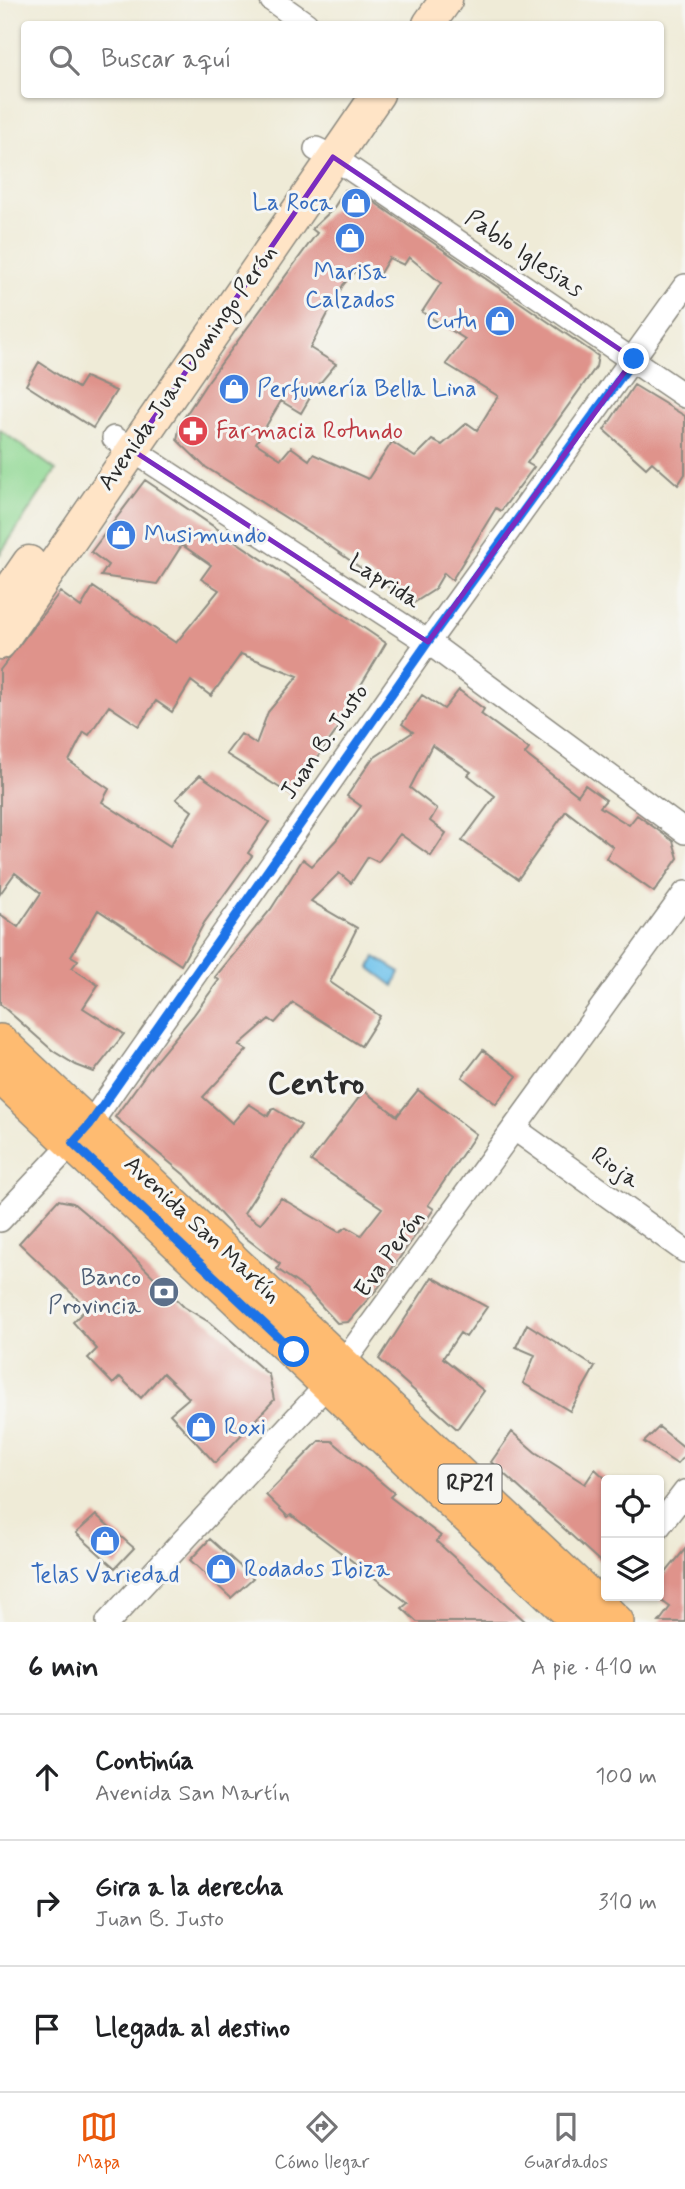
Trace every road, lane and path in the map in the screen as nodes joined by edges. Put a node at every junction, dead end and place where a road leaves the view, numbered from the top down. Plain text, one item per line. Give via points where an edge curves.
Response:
1 (272, 0) edge
2 (422, 0) edge
3 (446, 0) edge
4 (302, 21) edge
5 (407, 21) edge
6 (431, 21) edge
7 (353, 98) edge
8 (374, 98) edge
9 (324, 153) junction
10 (685, 286) edge
11 (634, 359) junction
12 (685, 396) edge
13 (123, 444) junction
14 (0, 604) edge
15 (428, 642) junction
16 (0, 643) edge
17 (685, 832) edge
18 (685, 893) edge
19 (0, 1042) edge
20 (0, 1075) edge
21 (515, 1129) junction
22 (81, 1134) junction
23 (0, 1220) edge
24 (685, 1251) edge
25 (335, 1374) junction
26 (685, 1492) edge
27 (664, 1519) edge
28 (596, 1613) edge
29 (108, 1622) edge

1 - 4 street
2 - 5 main road
3 - 6 main road
7 - 9 main road, Avenida Juan Domingo Perón
8 - 9 main road, Avenida Juan Domingo Perón
9 - 11 street, Pablo Iglesias
9 - 13 main road, Avenida Juan Domingo Perón
10 - 11 street, Juan B. Justo
11 - 12 street, Pablo Iglesias
11 - 15 street, Juan B. Justo
13 - 14 main road, Avenida Juan Domingo Perón
13 - 15 street, Laprida
13 - 16 main road, Avenida Juan Domingo Perón
15 - 17 street, Laprida
15 - 22 street, Juan B. Justo
18 - 21 street, Eva Perón
19 - 22 main road, Avenida San Martín / RP21
20 - 22 main road, Avenida San Martín / RP21
21 - 24 street, Rioja
21 - 25 street, Eva Perón
22 - 23 street, Juan B. Justo
22 - 25 main road, Avenida San Martín / RP21
25 - 28 main road, Avenida San Martín / RP21
25 - 29 street, Eva Perón
26 - 27 street

